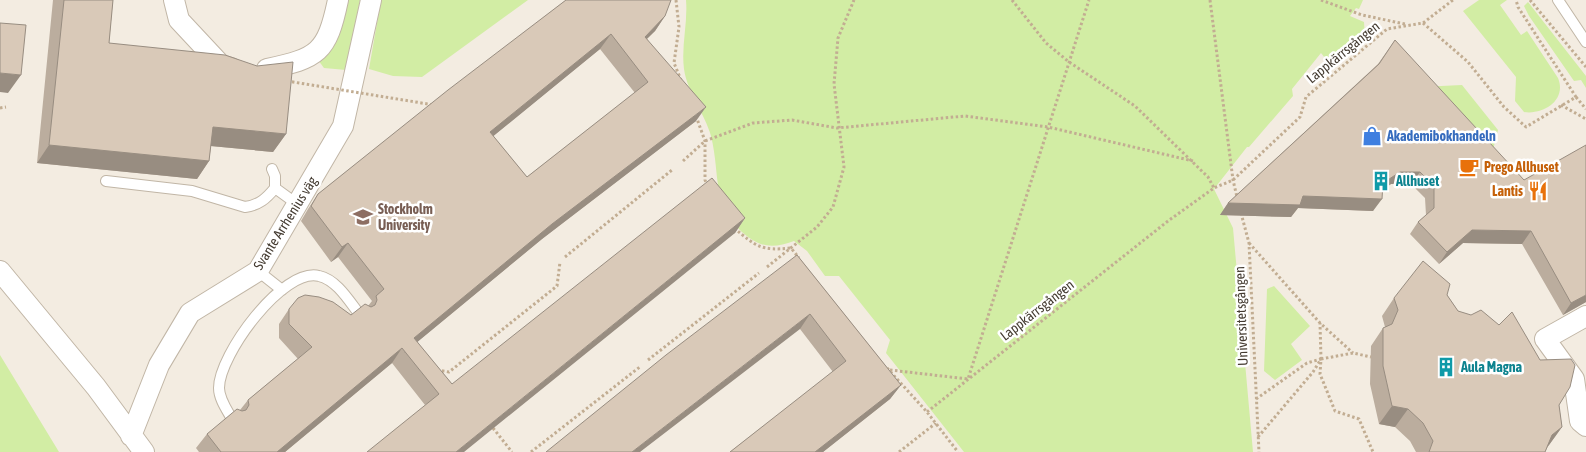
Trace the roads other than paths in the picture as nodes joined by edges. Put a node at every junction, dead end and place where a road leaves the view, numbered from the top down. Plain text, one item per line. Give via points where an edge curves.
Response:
1 (174, 0) edge
2 (338, 0) edge
3 (371, 0) edge
4 (1558, 0) edge
5 (1586, 42) edge
6 (272, 169) dead end
7 (106, 181) dead end
8 (274, 188) junction
9 (297, 204) junction
10 (0, 270) edge
11 (258, 271) junction
12 (282, 290) junction
13 (360, 315) edge
14 (1586, 316) edge
15 (232, 419) edge
16 (1586, 426) edge
17 (131, 436) junction
18 (144, 452) edge

1 - 2 street via 178,20 221,65 247,73 290,64 321,50 333,23
3 - 9 street, Svante Arrhenius väg via 343,126
4 - 5 lane
6 - 8 lane
7 - 8 lane via 192,192 245,207 265,200
8 - 9 lane
9 - 11 street, Svante Arrhenius väg
10 - 17 street via 96,387
11 - 12 lane
11 - 17 street, Svante Arrhenius väg via 190,313 159,365
12 - 13 lane via 297,278 318,275 334,283
12 - 15 lane via 235,342 221,370 219,389
14 - 16 street via 1545,338 1574,379 1580,421
17 - 18 street

